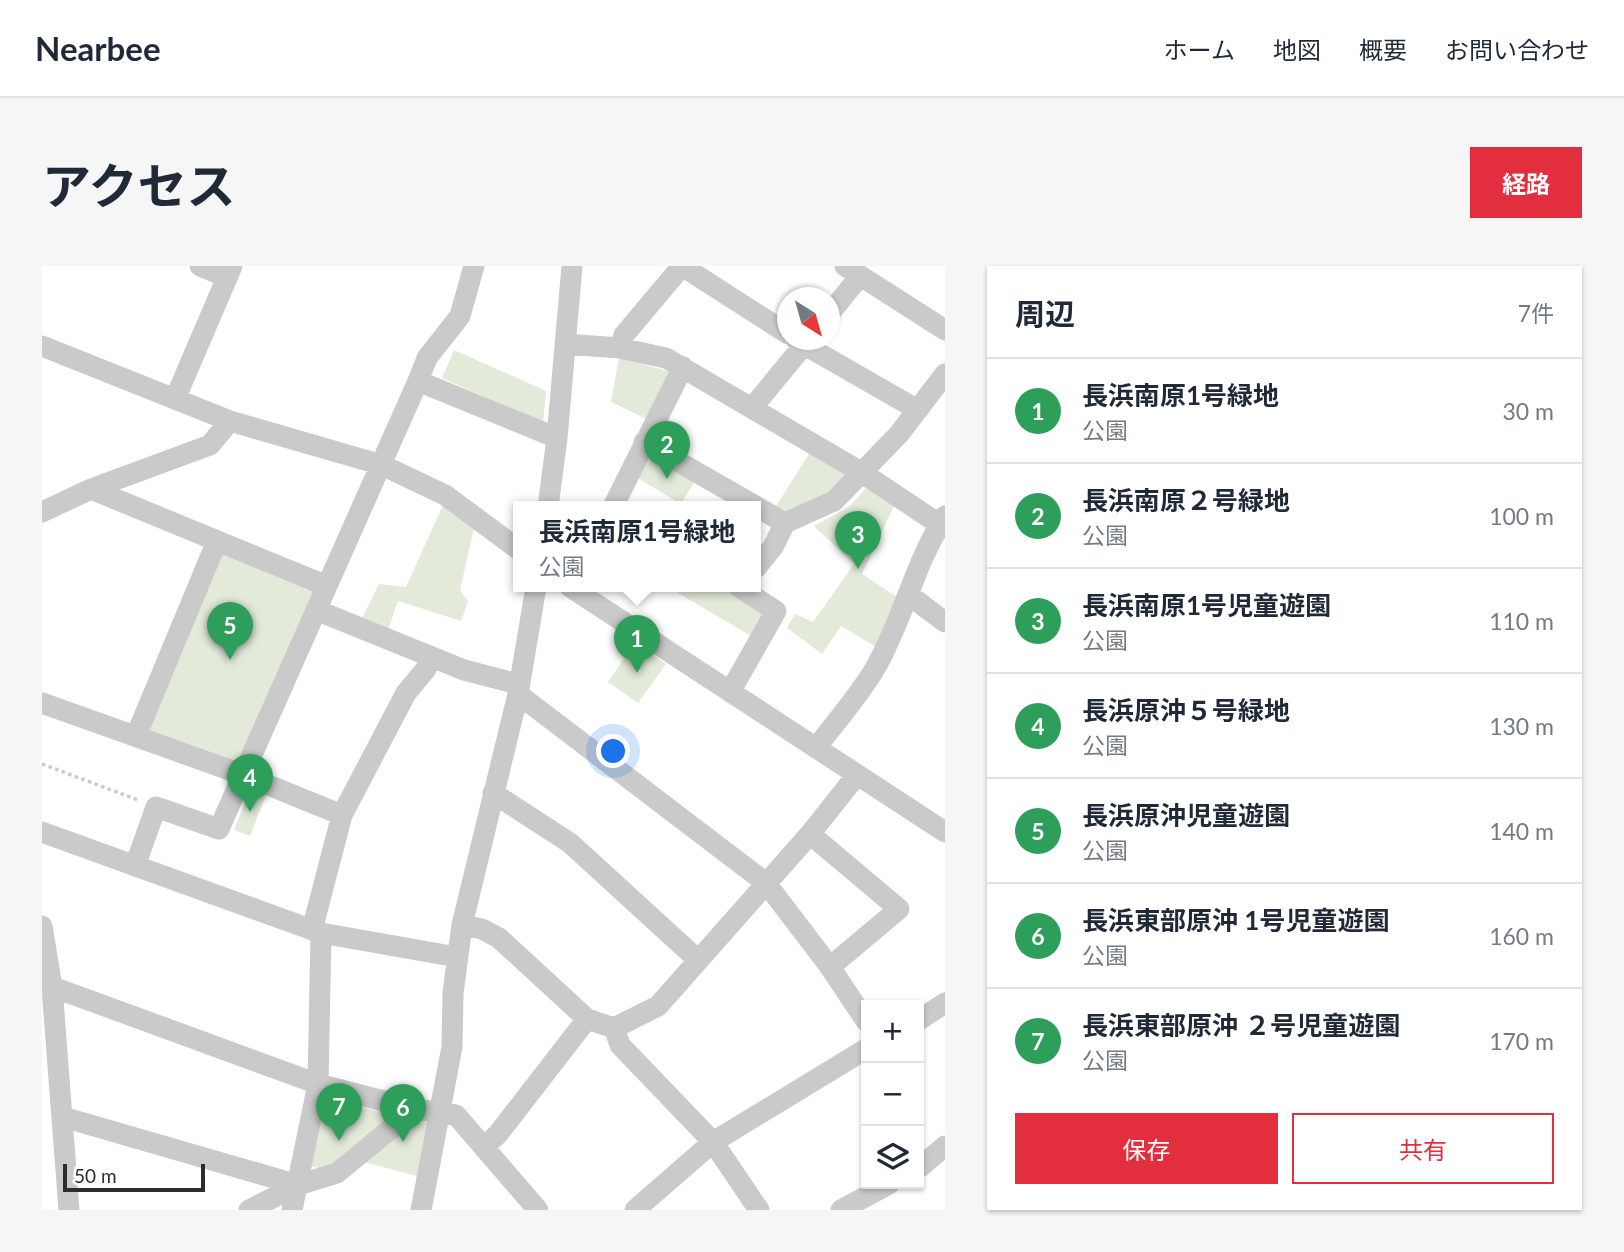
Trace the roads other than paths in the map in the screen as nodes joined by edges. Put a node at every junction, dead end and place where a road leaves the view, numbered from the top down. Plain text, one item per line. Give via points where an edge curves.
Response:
1 (200, 266) edge
2 (474, 266) edge
3 (572, 266) edge
4 (682, 266) edge
5 (852, 269) edge
6 (229, 272) edge
7 (840, 293) edge
8 (777, 325) edge
9 (945, 330) edge
10 (565, 344) junction
11 (42, 346) edge
12 (620, 348) junction
13 (792, 350) edge
14 (817, 350) edge
15 (683, 368) junction
16 (945, 374) edge
17 (418, 381) junction
18 (175, 399) junction
19 (752, 408) junction
20 (918, 410) junction
21 (230, 421) junction
22 (557, 438) junction
23 (644, 442) junction
24 (382, 465) junction
25 (861, 472) junction
26 (91, 489) junction
27 (549, 501) edge
28 (616, 501) edge
29 (747, 501) edge
30 (761, 509) edge
31 (42, 512) edge
32 (785, 523) junction
33 (943, 523) edge
34 (217, 541) junction
35 (513, 545) edge
36 (761, 562) edge
37 (327, 586) junction
38 (535, 592) edge
39 (578, 592) edge
40 (746, 592) edge
41 (907, 599) junction
42 (316, 610) junction
43 (945, 622) edge
44 (430, 656) junction
45 (518, 689) junction
46 (730, 692) junction
47 (42, 703) edge
48 (136, 736) junction
49 (816, 748) junction
50 (241, 774) junction
51 (856, 776) junction
52 (493, 793) junction
53 (342, 815) junction
54 (42, 832) edge
55 (945, 832) edge
56 (810, 834) junction
57 (135, 866) junction
58 (766, 883) junction
59 (462, 925) junction
60 (42, 926) edge
61 (316, 932) junction
62 (457, 957) junction
63 (698, 960) junction
64 (830, 967) junction
65 (47, 985) edge
66 (945, 1003) edge
67 (861, 1014) edge
68 (924, 1017) edge
69 (587, 1019) junction
70 (614, 1028) junction
71 (861, 1052) edge
72 (317, 1084) junction
73 (415, 1109) junction
74 (440, 1111) junction
75 (63, 1117) junction
76 (712, 1142) junction
77 (945, 1146) edge
78 (484, 1147) junction
79 (924, 1164) edge
80 (298, 1185) junction
81 (880, 1189) edge
82 (69, 1210) edge
83 (249, 1210) edge
84 (292, 1210) edge
85 (421, 1210) edge
86 (538, 1210) edge
87 (635, 1210) edge
88 (759, 1210) edge
89 (841, 1210) edge

1 - 6 street
2 - 17 street via 460,316 427,358
3 - 10 street
4 - 8 street
4 - 12 street via 624,335
5 - 7 street
5 - 9 street
6 - 18 street
10 - 12 street
10 - 22 street
11 - 18 street
12 - 15 street via 666,358
13 - 19 street
14 - 20 street
15 - 19 street
15 - 23 street
16 - 20 street
17 - 22 street
17 - 24 street
18 - 21 street
19 - 25 street
20 - 25 street
21 - 24 street
21 - 26 street via 210,445
22 - 27 street
23 - 28 street
23 - 29 street
24 - 35 street via 445,495
24 - 37 street
25 - 32 street via 834,501
25 - 33 street
26 - 31 street
26 - 34 street
30 - 32 street
32 - 36 street
33 - 41 street via 919,561
34 - 37 street
34 - 48 street
37 - 42 street
38 - 45 street
39 - 46 street
40 - 46 street via 776,611
41 - 43 street
41 - 49 street via 877,666
42 - 44 street
42 - 50 street
44 - 45 street
44 - 53 street
45 - 52 street
45 - 58 street
46 - 49 street
47 - 48 street
48 - 50 street
49 - 51 street
50 - 53 street
50 - 57 street via 219,829 156,807
51 - 55 street
51 - 56 street
52 - 59 street
52 - 63 street via 570,843
53 - 61 street
54 - 57 street
56 - 58 street
56 - 64 street via 899,909
57 - 61 street
58 - 63 street
58 - 64 street
59 - 62 street
59 - 69 street via 499,938
60 - 65 street
61 - 62 street
61 - 72 street
62 - 74 street via 452,1047
63 - 70 street via 658,1006
64 - 67 street
65 - 72 street
65 - 75 street
66 - 68 street
69 - 70 street
69 - 78 street
70 - 76 street via 620,1045
71 - 76 street
72 - 73 street
72 - 80 street
73 - 74 street
73 - 80 street via 337,1173
74 - 78 street via 456,1115
74 - 85 street
75 - 80 street
75 - 82 street
76 - 87 street
76 - 88 street
77 - 79 street
78 - 86 street
80 - 83 street
80 - 84 street
81 - 89 street

